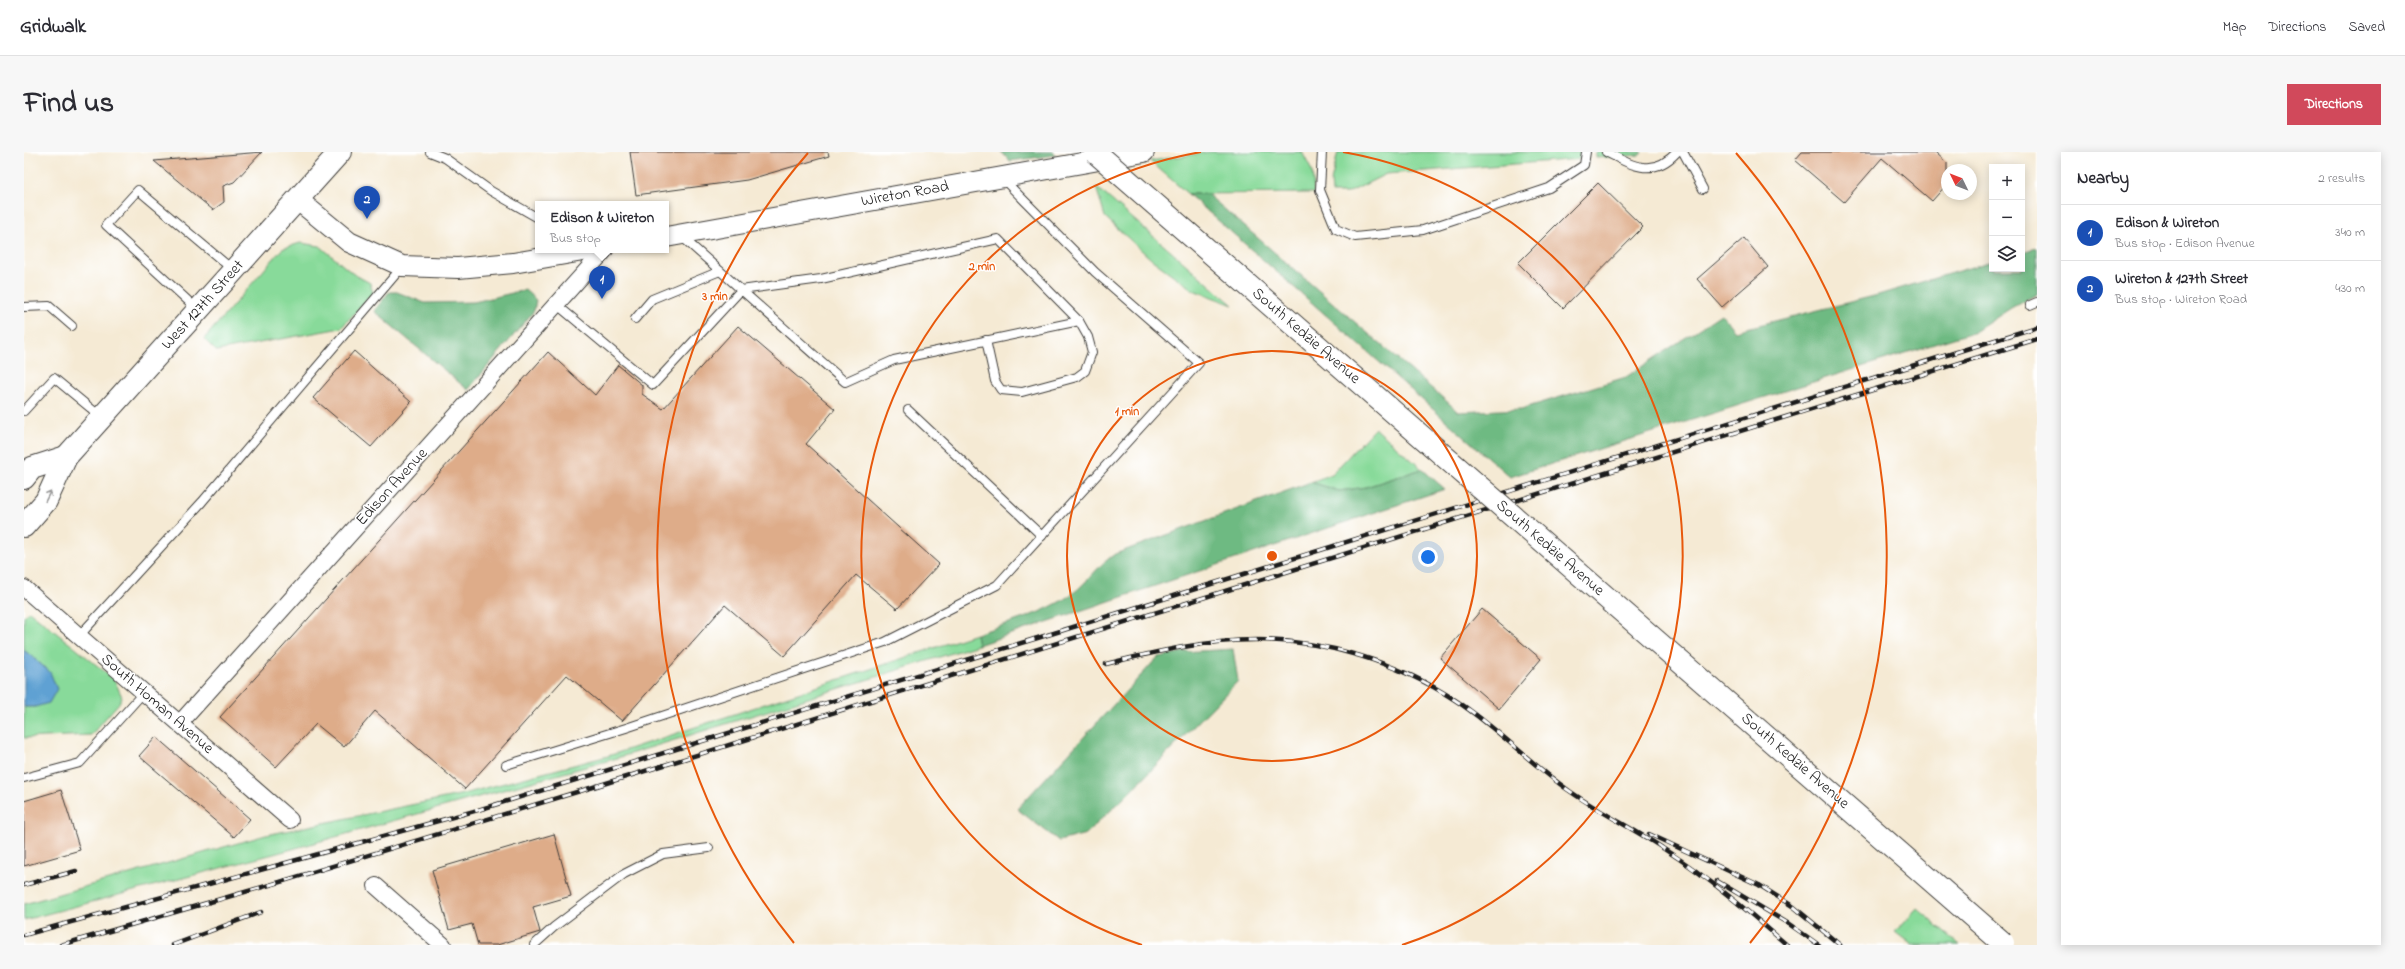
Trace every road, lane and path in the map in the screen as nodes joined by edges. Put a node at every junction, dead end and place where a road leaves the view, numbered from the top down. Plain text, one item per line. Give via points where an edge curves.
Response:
1 (340, 152) edge
2 (430, 152) edge
3 (1095, 152) edge
4 (1144, 152) edge
5 (1322, 152) edge
6 (1586, 152) edge
7 (1606, 152) edge
8 (1677, 152) edge
9 (1682, 152) edge
10 (1001, 177) junction
11 (1703, 189) dead end
12 (298, 200) junction
13 (535, 216) edge
14 (672, 236) edge
15 (562, 253) edge
16 (602, 253) edge
17 (402, 266) junction
18 (234, 271) junction
19 (720, 271) junction
20 (741, 290) junction
21 (556, 304) junction
22 (24, 307) edge
23 (198, 311) junction
24 (635, 319) dead end
25 (1080, 320) junction
26 (72, 326) dead end
27 (986, 340) junction
28 (908, 410) dead end
29 (24, 411) edge
30 (102, 418) junction
31 (66, 457) junction
32 (27, 469) edge
33 (24, 526) edge
34 (1042, 536) junction
35 (24, 588) edge
36 (79, 636) junction
37 (144, 692) junction
38 (180, 724) junction
39 (506, 765) dead end
40 (24, 778) edge
41 (290, 820) dead end
42 (710, 848) dead end
43 (376, 886) dead end
44 (2005, 944) edge
45 (442, 945) edge
46 (534, 945) edge

1 - 12 main road, West 127th Street
2 - 13 lane via 445,158 491,191
3 - 44 main road, South Kedzie Avenue, bridge
4 - 10 street, Wireton Road
5 - 6 lane via 1320,190 1327,210 1336,229 1355,238 1423,230 1549,188 1584,165
7 - 8 lane via 1631,165 1650,168 1667,162
9 - 11 lane
10 - 14 street, Wireton Road
10 - 34 lane via 1095,272 1199,363
12 - 17 street via 349,242
12 - 18 main road, West 127th Street
14 - 19 lane
15 - 17 street via 513,263 458,268
16 - 21 street, Edison Avenue
17 - 36 lane via 202,502
18 - 23 main road, West 127th Street
18 - 23 lane via 138,190 106,225
19 - 20 lane
19 - 24 lane via 652,299
20 - 21 lane via 653,385
20 - 25 lane via 821,279 998,239
20 - 27 lane via 845,382 894,360
21 - 38 street, Edison Avenue
22 - 26 lane via 49,306
23 - 30 main road, West 127th Street
25 - 27 lane
25 - 27 lane via 1092,352 1084,371 1077,377 1022,392 1001,390 995,381
28 - 34 lane
29 - 30 lane via 54,378
30 - 31 main road, West 127th Street
31 - 32 main road, West 127th Street
33 -> 31 main road, West 127th Street via 46,500
34 - 39 lane via 997,585 885,642 634,726
35 - 36 street, South Homan Avenue
36 - 37 street, South Homan Avenue
37 - 38 street, South Homan Avenue
37 - 40 lane via 80,763
38 - 41 street, South Homan Avenue
42 - 46 lane via 663,854 624,874
43 - 45 street

